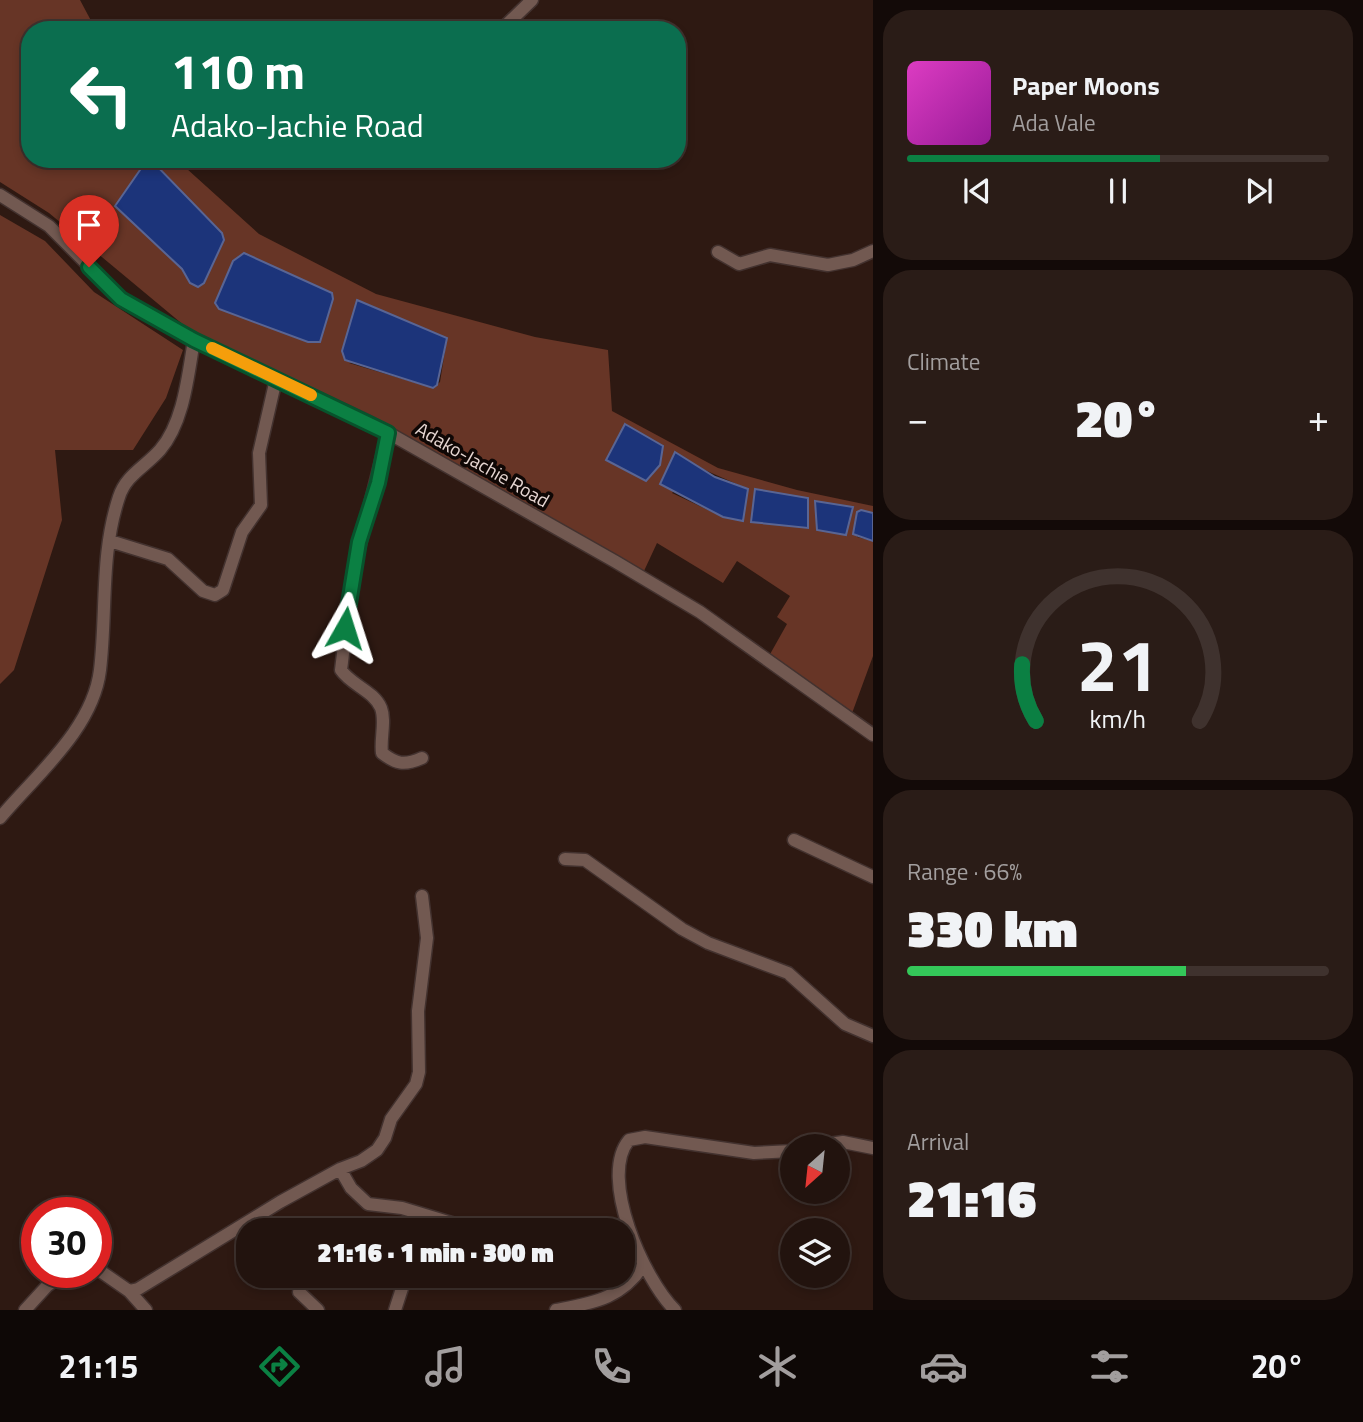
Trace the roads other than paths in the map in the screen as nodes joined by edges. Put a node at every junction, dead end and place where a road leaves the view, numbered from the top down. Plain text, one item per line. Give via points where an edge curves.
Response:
1 (532, 0) edge
2 (510, 21) edge
3 (0, 195) edge
4 (873, 251) edge
5 (718, 252) dead end
6 (194, 340) junction
7 (276, 379) junction
8 (388, 433) junction
9 (110, 541) junction
10 (873, 735) edge
11 (422, 758) dead end
12 (0, 818) edge
13 (794, 840) dead end
14 (565, 859) dead end
15 (873, 877) edge
16 (422, 896) dead end
17 (873, 1036) edge
18 (850, 1143) edge
19 (873, 1148) edge
20 (780, 1151) edge
21 (340, 1169) junction
22 (427, 1218) edge
23 (625, 1218) edge
24 (635, 1246) edge
25 (643, 1264) junction
26 (112, 1279) edge
27 (45, 1288) edge
28 (402, 1288) edge
29 (129, 1291) junction
30 (299, 1292) dead end
31 (25, 1310) edge
32 (146, 1310) edge
33 (318, 1310) edge
34 (395, 1310) edge
35 (556, 1310) edge
36 (675, 1310) edge

1 - 2 street
3 - 6 street, Adako-Jachie Road via 48,226 121,299
4 - 5 street via 828,265 770,255 739,264
6 - 7 street, Adako-Jachie Road
6 - 9 street via 175,425 161,448 123,485
7 - 8 street, Adako-Jachie Road
7 - 9 street via 260,453 261,505 243,532 223,590 215,595 203,591 168,559
8 - 10 street, Adako-Jachie Road via 700,612
8 - 11 street via 353,572 341,670 382,709 382,753 395,763 409,764
9 - 12 street via 103,575 100,672 88,706 72,733
13 - 15 street
14 - 17 street via 585,860 708,943 788,973 845,1024
16 - 21 street via 427,939 416,1084 391,1119 377,1150
18 - 19 street
20 - 23 street via 754,1153 645,1137 629,1140 621,1150
21 - 22 street via 368,1204 402,1208
21 - 29 street
24 - 25 street
25 - 35 street via 629,1285 610,1297
25 - 36 street
26 - 29 street
27 - 31 street
28 - 34 street
29 - 32 street
30 - 33 street

